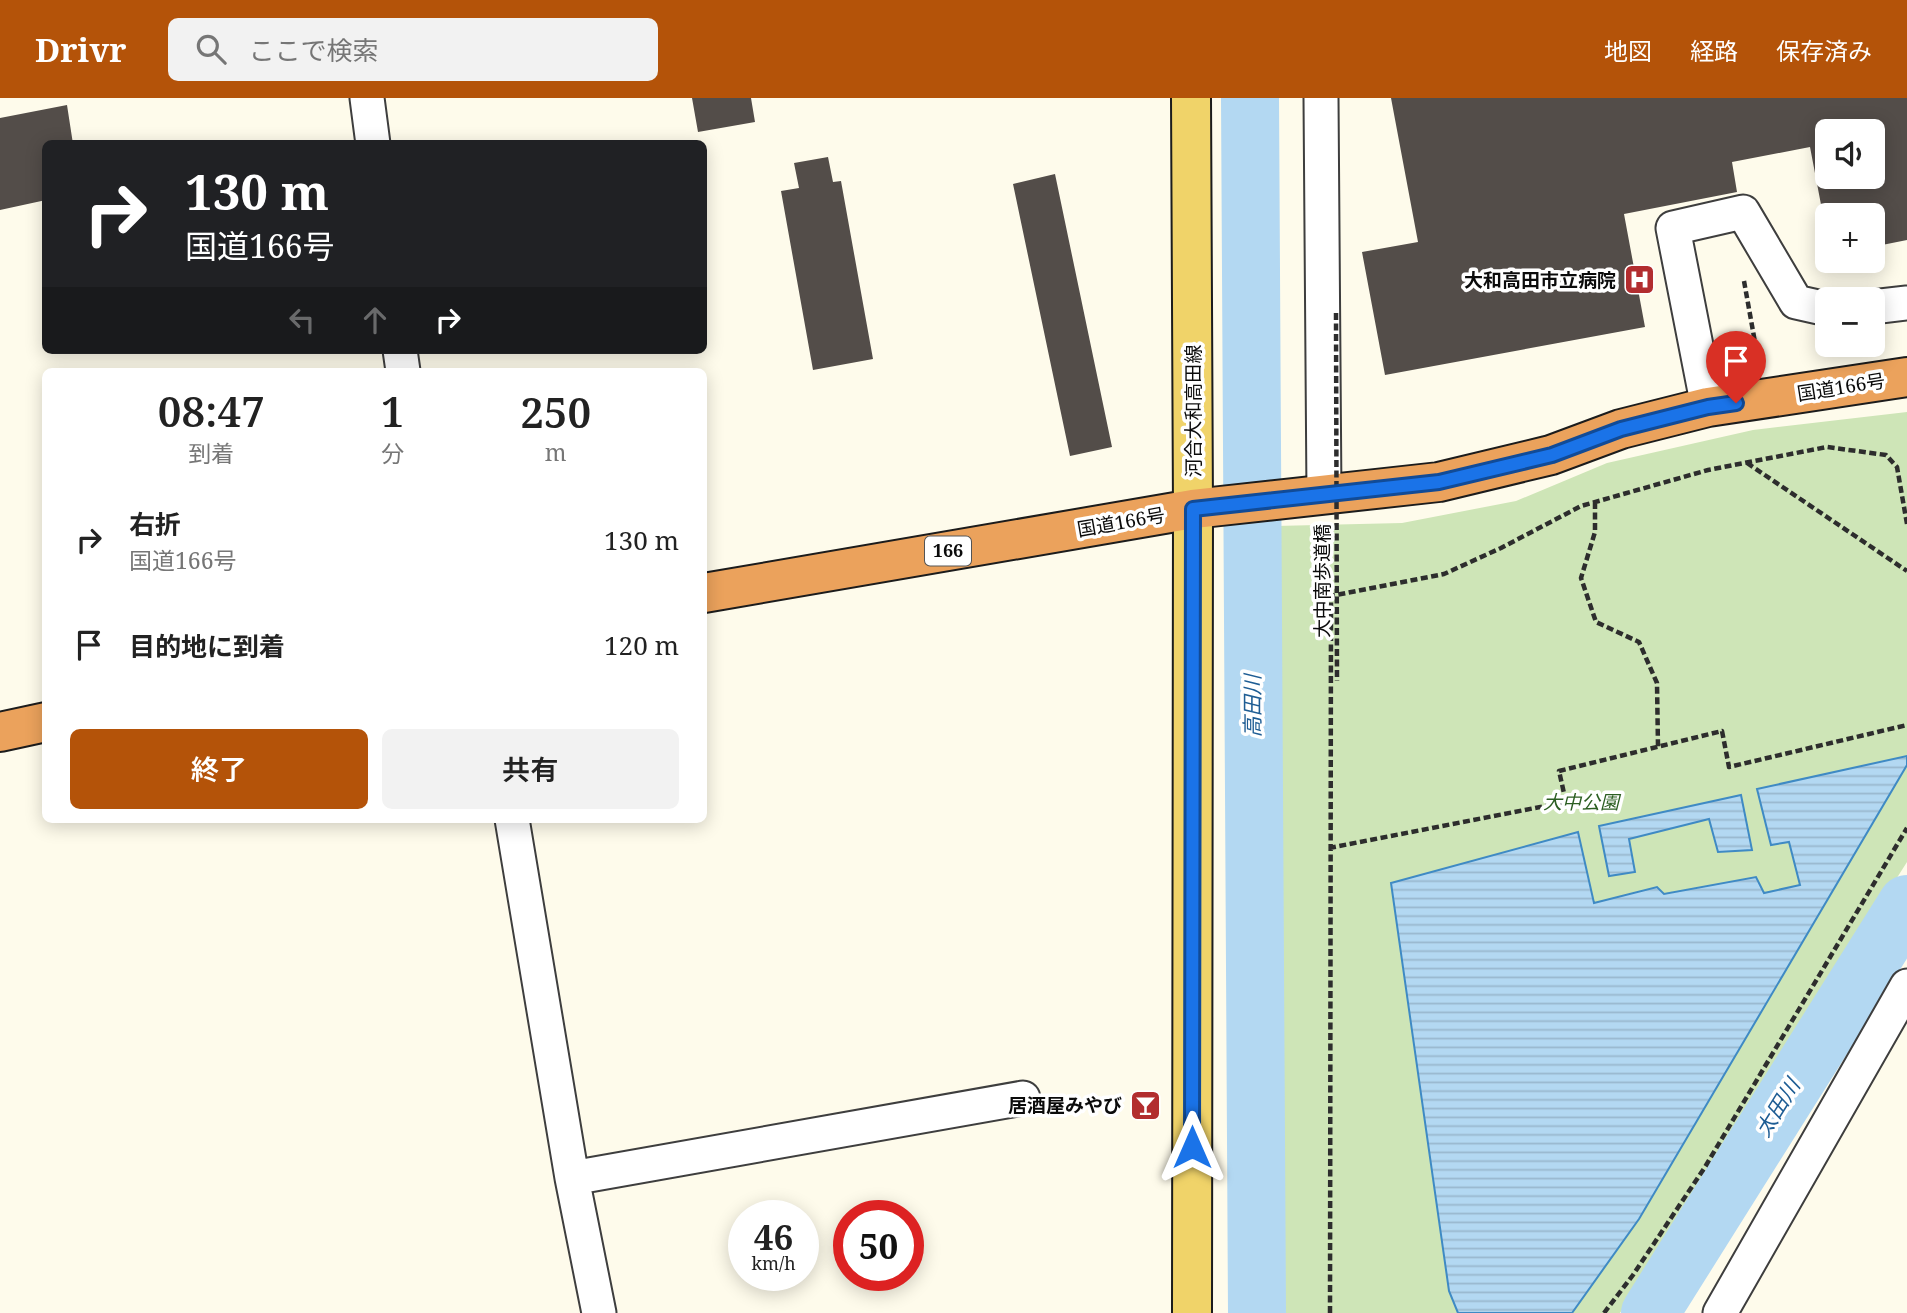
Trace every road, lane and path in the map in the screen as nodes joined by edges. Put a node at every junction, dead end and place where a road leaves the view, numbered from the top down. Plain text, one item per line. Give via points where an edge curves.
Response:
1 (367, 98) edge
2 (1191, 98) edge
3 (1321, 98) edge
4 (372, 140) edge
5 (1742, 269) dead end
6 (1907, 303) edge
7 (1815, 306) edge
8 (1885, 306) edge
9 (1336, 313) dead end
10 (1758, 359) dead end
11 (1907, 377) edge
12 (1708, 407) junction
13 (1747, 463) junction
14 (1324, 496) junction
15 (1595, 502) junction
16 (1204, 508) junction
17 (1907, 524) edge
18 (1907, 571) edge
19 (707, 592) edge
20 (1330, 683) junction
21 (42, 723) edge
22 (1907, 725) edge
23 (0, 732) edge
24 (1658, 747) junction
25 (513, 823) edge
26 (1907, 828) edge
27 (1329, 848) junction
28 (1907, 986) edge
29 (1023, 1098) dead end
30 (572, 1178) junction
31 (599, 1313) edge
32 (1192, 1313) edge
33 (1330, 1313) edge
34 (1604, 1313) edge
35 (1720, 1313) edge

1 - 4 street
2 - 16 main road, 河合大和高田線
3 - 14 street
5 - 10 path
6 - 8 street
7 - 12 street via 1796,302 1743,212 1673,228
9 - 20 path, 大中南歩道橋, bridge via 1337,681
11 - 12 highway, 国道166号 / 166
12 - 14 highway, 国道166号 / 166 via 1621,429 1552,455 1439,482
13 - 15 path
13 - 17 path via 1827,447 1886,455 1897,467
13 - 18 path
14 - 16 highway, 国道166号 / 166
15 - 20 path via 1444,574 1331,596
15 - 24 path via 1595,532 1581,578 1597,622 1639,642 1657,683
16 - 19 highway, 国道166号 / 166
16 - 32 main road, 河合大和高田線
20 - 27 path
21 - 23 highway
22 - 24 path via 1729,767 1721,731
24 - 27 path via 1559,771 1566,802
25 - 30 street
26 - 34 path via 1705,1167
27 - 33 path
28 - 35 street
29 - 30 street
30 - 31 street

